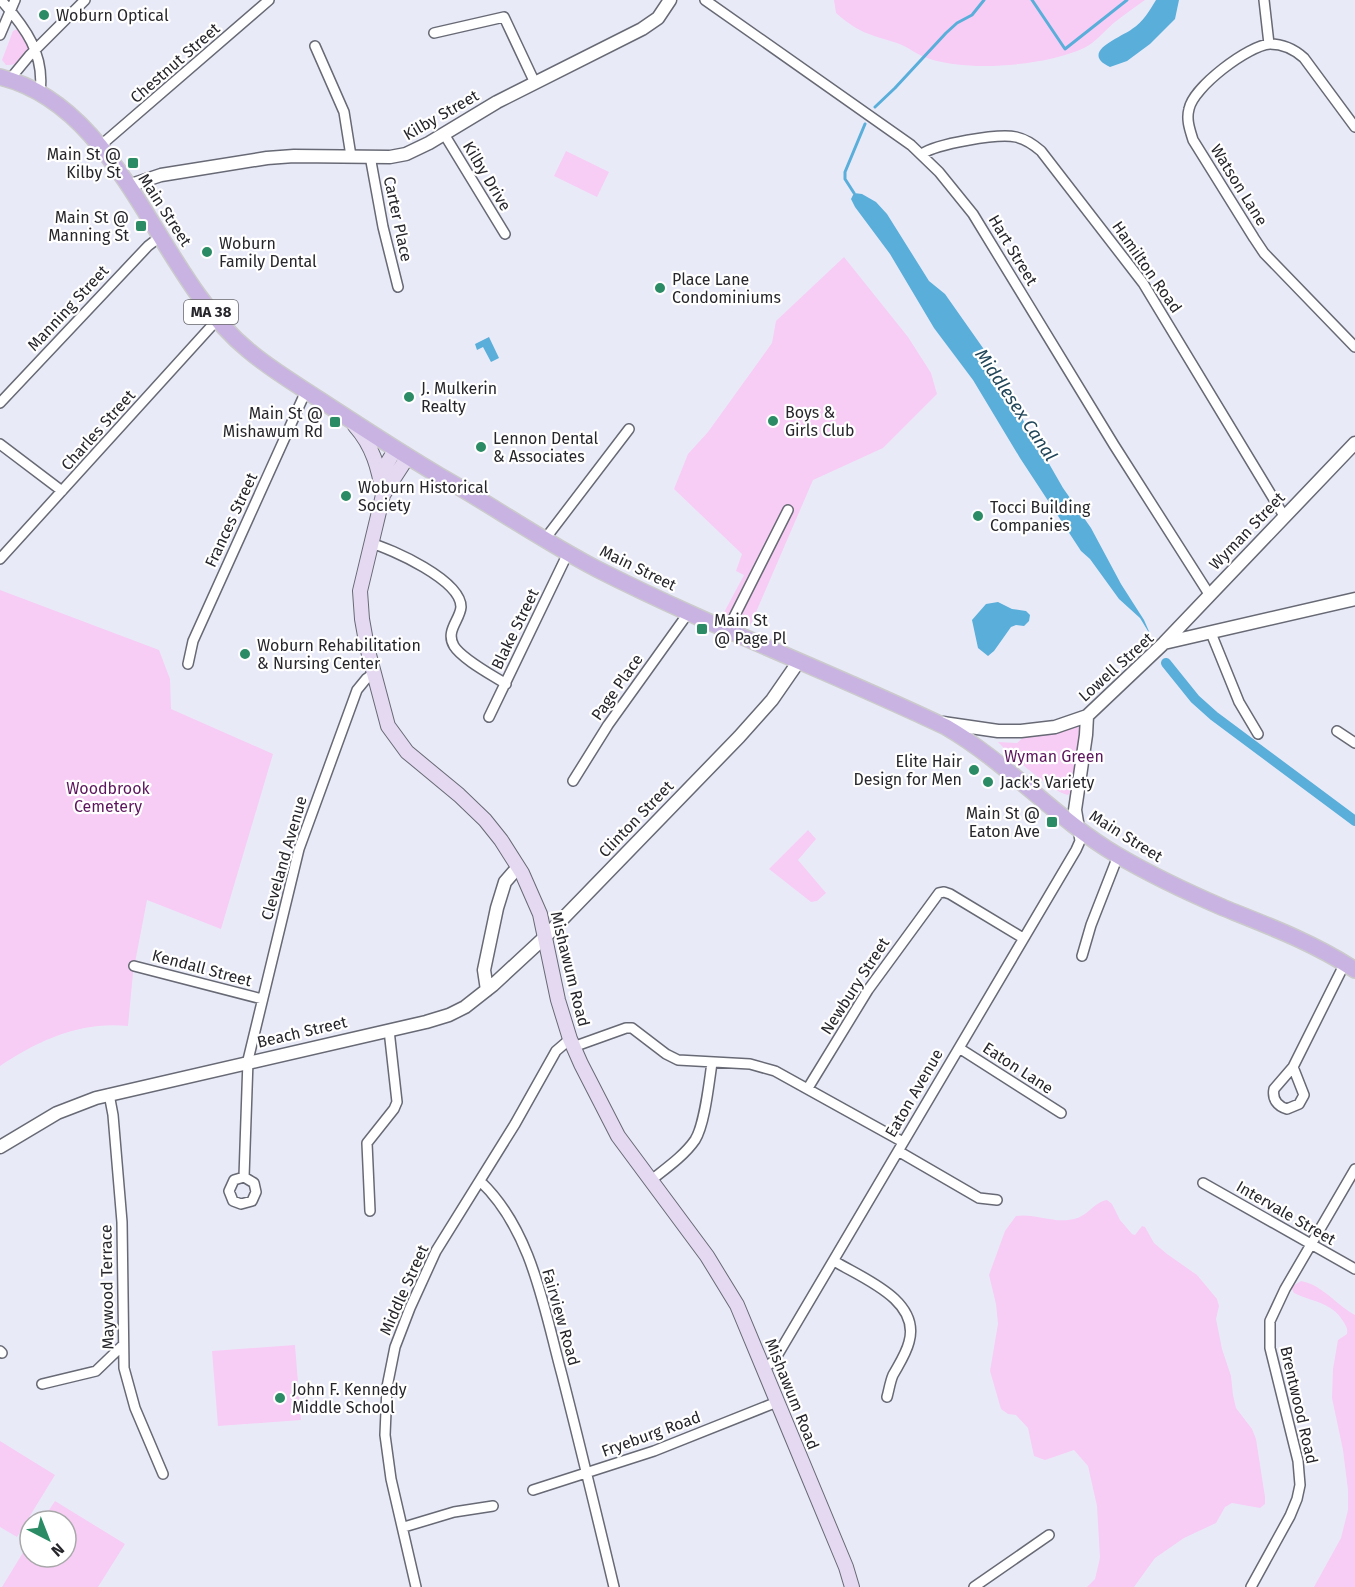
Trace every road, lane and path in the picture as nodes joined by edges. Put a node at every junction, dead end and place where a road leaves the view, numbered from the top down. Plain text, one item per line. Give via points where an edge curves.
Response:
1 (1, 0) edge
2 (15, 0) edge
3 (86, 0) edge
4 (269, 0) edge
5 (670, 0) edge
6 (705, 0) edge
7 (1264, 0) edge
8 (10, 11) junction
9 (434, 33) dead end
10 (0, 35) edge
11 (1269, 44) junction
12 (315, 46) dead end
13 (35, 50) junction
14 (5, 78) edge
15 (535, 83) junction
16 (40, 92) junction
17 (1355, 127) edge
18 (444, 134) junction
19 (100, 146) junction
20 (922, 154) junction
21 (351, 156) junction
22 (370, 156) junction
23 (129, 186) junction
24 (505, 234) dead end
25 (161, 236) junction
26 (398, 287) dead end
27 (217, 320) junction
28 (1355, 347) edge
29 (306, 391) junction
30 (0, 403) edge
31 (349, 420) junction
32 (629, 429) dead end
33 (1355, 443) edge
34 (0, 444) edge
35 (401, 454) junction
36 (380, 474) junction
37 (62, 491) junction
38 (383, 495) junction
39 (788, 510) dead end
40 (1284, 516) junction
41 (545, 539) junction
42 (370, 543) junction
43 (568, 553) junction
44 (0, 560) edge
45 (1209, 594) junction
46 (1355, 599) edge
47 (689, 612) junction
48 (1192, 613) junction
49 (728, 629) junction
50 (1209, 633) junction
51 (1164, 643) junction
52 (799, 662) junction
53 (188, 664) dead end
54 (373, 674) junction
55 (506, 684) junction
56 (1087, 716) junction
57 (489, 717) dead end
58 (933, 721) junction
59 (1337, 730) dead end
60 (1257, 734) dead end
61 (1355, 743) edge
62 (573, 781) dead end
63 (1078, 828) junction
64 (1118, 856) junction
65 (518, 867) junction
66 (546, 936) junction
67 (1023, 938) junction
68 (1082, 956) dead end
69 (134, 966) dead end
70 (1350, 967) edge
71 (487, 990) junction
72 (262, 999) junction
73 (389, 1030) junction
74 (572, 1043) junction
75 (958, 1048) junction
76 (248, 1061) junction
77 (712, 1063) junction
78 (1293, 1067) dead end
79 (808, 1088) junction
80 (109, 1094) junction
81 (1060, 1113) dead end
82 (903, 1142) junction
83 (0, 1147) edge
84 (898, 1151) junction
85 (1355, 1169) edge
86 (244, 1177) dead end
87 (480, 1181) junction
88 (650, 1181) junction
89 (1203, 1183) dead end
90 (997, 1200) dead end
91 (370, 1211) dead end
92 (1312, 1243) junction
93 (834, 1261) junction
94 (1355, 1269) edge
95 (123, 1345) junction
96 (764, 1368) junction
97 (42, 1384) dead end
98 (887, 1397) dead end
99 (777, 1402) junction
100 (587, 1473) junction
101 (163, 1474) dead end
102 (533, 1490) dead end
103 (494, 1506) dead end
104 (404, 1527) junction
105 (1049, 1535) dead end
106 (416, 1587) edge
107 (614, 1587) edge
108 (852, 1587) edge
109 (974, 1587) edge
110 (1251, 1587) edge

1 - 8 street
2 - 8 street
3 - 13 street
4 - 19 street, Chestnut Street
5 - 15 street, Kilby Street via 658,18 642,30
6 - 20 street, Hart Street
7 - 11 street
8 - 10 street
8 - 13 street via 29,34
9 - 15 street via 504,16
11 - 17 street via 1285,46 1304,58
11 - 28 street, Watson Lane via 1238,59 1200,89 1188,109 1188,126 1264,253
12 - 21 street via 344,112
13 - 14 street
13 - 16 street via 41,72
14 - 16 main road, Main Street / MA 38
15 - 18 street, Kilby Street
16 - 19 main road, Main Street / MA 38 via 67,111
18 - 22 street, Kilby Street via 406,154
18 - 24 street, Kilby Drive
19 - 23 main road, Main Street / MA 38
20 - 40 street, Hamilton Road via 938,146 1009,136 1023,139 1041,151 1147,288
20 - 45 street, Hart Street via 979,222
21 - 22 street, Kilby Street
21 - 23 street, Kilby Street via 244,161 161,175
22 - 26 street, Carter Place
23 - 25 main road, Main Street / MA 38
25 - 27 main road, Main Street / MA 38
25 - 30 street, Manning Street
27 - 29 main road, Main Street / MA 38 via 244,347
27 - 37 street, Charles Street
29 - 31 main road, Main Street / MA 38
29 - 53 street, Frances Street via 193,641
31 - 35 main road, Main Street / MA 38
31 - 36 main road, Mishawum Road via 366,440
32 - 41 street
33 - 40 street, Wyman Street
34 - 37 street
35 - 36 main road
35 - 38 main road, Mishawum Road
35 - 41 main road, Main Street / MA 38
36 - 38 main road, Mishawum Road
37 - 44 street, Charles Street
38 - 42 main road, Mishawum Road
39 - 49 street
40 - 45 street, Wyman Street
41 - 43 main road, Main Street / MA 38
42 - 54 main road, Mishawum Road via 359,598
42 - 55 street via 443,580 460,602 451,634 454,646
43 - 47 main road, Main Street / MA 38
43 - 55 street, Blake Street
45 - 48 street, Wyman Street
46 - 50 street, Lowell Street
47 - 49 main road, Main Street / MA 38
47 - 62 street, Page Place
48 - 50 street
48 - 51 street, Wyman Street
49 - 52 main road, Main Street / MA 38
50 - 51 street, Lowell Street
50 - 60 street
51 - 56 street, Lowell Street
52 - 58 main road, Main Street / MA 38
52 - 66 street, Clinton Street via 739,737
54 - 65 main road, Mishawum Road via 386,720 398,742 475,809 498,834
54 - 72 street, Cleveland Avenue via 357,690 303,835
55 - 57 street, Blake Street
56 - 58 street, Lowell Street via 1055,727 1021,731
56 - 63 street via 1075,810
58 - 63 main road, Main Street / MA 38 via 981,749
59 - 61 street
63 - 64 main road, Main Street / MA 38
63 - 67 street, Eaton Avenue via 1080,842
64 - 68 street
64 - 70 main road, Main Street / MA 38
65 - 66 main road, Mishawum Road via 537,904
65 - 71 street via 507,879 497,908 484,970
66 - 71 street, Clinton Street
66 - 74 main road, Mishawum Road via 552,976
67 - 75 street, Eaton Avenue
67 - 79 street, Newbury Street via 950,894 939,893 868,990
69 - 72 street, Kendall Street
70 - 78 street
71 - 73 street, Beach Street via 449,1015
72 - 76 street, Cleveland Avenue
73 - 76 street, Beach Street
73 - 91 street via 397,1102 366,1143
74 - 77 street via 629,1028 674,1059
74 - 87 street, Middle Street via 561,1045 556,1051
74 - 88 main road, Mishawum Road via 614,1130
75 - 81 street, Eaton Lane
75 - 82 street, Eaton Avenue
76 - 80 street, Beach Street
76 - 86 street, Cleveland Avenue
77 - 79 street via 760,1066
77 - 88 street via 695,1139
79 - 82 street
80 - 83 street, Beach Street via 57,1113
80 - 95 street, Maywood Terrace via 122,1222
82 - 84 street, Eaton Avenue
84 - 90 street via 981,1199
84 - 93 street, Eaton Avenue
85 - 92 street, Brentwood Road
87 - 100 street, Fairview Road via 504,1208 528,1258
87 - 104 street, Middle Street via 428,1265 392,1360 385,1435 391,1479
88 - 96 main road, Mishawum Road via 725,1284
89 - 92 street, Intervale Street
92 - 94 street, Intervale Street
92 - 110 street, Brentwood Road via 1276,1307 1269,1329 1300,1485 1290,1516
93 - 96 street, Eaton Avenue via 774,1361
93 - 98 street via 891,1296 909,1317 909,1342
95 - 97 street via 96,1371
95 - 101 street, Maywood Terrace via 129,1391
96 - 99 main road, Mishawum Road
99 - 100 street, Fryeburg Road via 680,1442
99 - 108 main road, Mishawum Road
100 - 102 street, Fryeburg Road
100 - 107 street, Fairview Road
103 - 104 street via 454,1512
104 - 106 street, Middle Street
105 - 109 street

